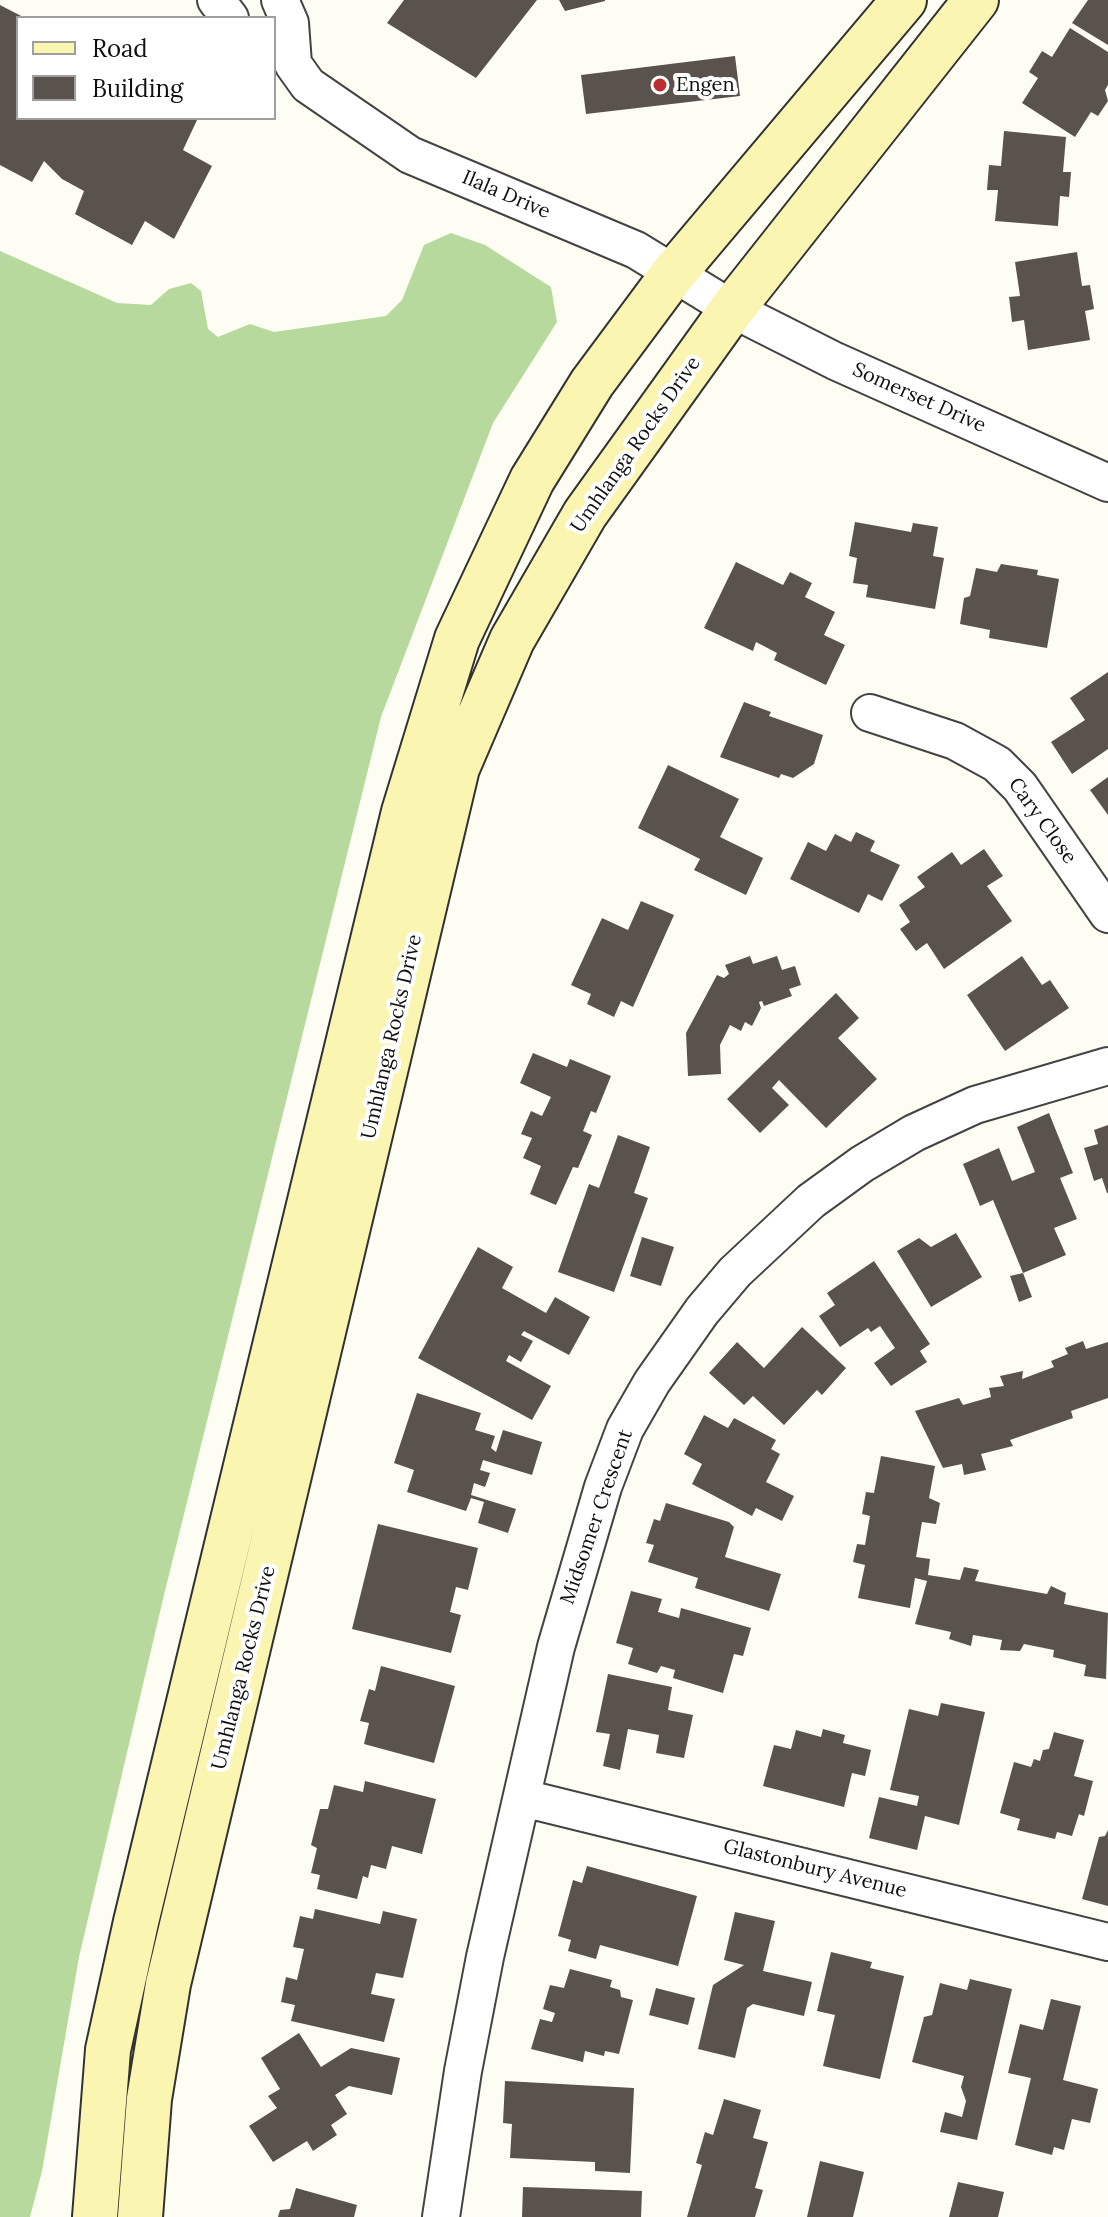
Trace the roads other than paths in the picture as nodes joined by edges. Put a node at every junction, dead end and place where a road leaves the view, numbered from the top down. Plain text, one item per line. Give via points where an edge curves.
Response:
1 (216, 0) edge
2 (280, 0) edge
3 (904, 0) edge
4 (976, 0) edge
5 (228, 16) edge
6 (284, 61) edge
7 (673, 274) junction
8 (732, 309) junction
9 (1108, 483) edge
10 (870, 713) dead end
11 (1108, 914) edge
12 (1108, 1066) edge
13 (523, 1798) junction
14 (1108, 1942) edge
15 (95, 2217) edge
16 (140, 2217) edge
17 (441, 2217) edge

1 - 5 street
2 - 6 street, Ilala Drive via 290,23
3 - 7 main road, Umhlanga Rocks Drive
4 - 8 main road, Umhlanga Rocks Drive
6 - 7 street, Ilala Drive via 308,85 410,155 636,250
7 - 8 street, Ilala Drive
7 - 15 main road, Umhlanga Rocks Drive via 592,383 532,480 457,639 425,739 133,1936 108,2050
8 - 9 street, Somerset Drive
8 - 16 main road, Umhlanga Rocks Drive via 585,514 512,640 457,768 168,1984 149,2099
10 - 11 street, Cary Close via 955,741 997,764 1020,787
12 - 13 street, Midsomer Crescent via 975,1105 914,1133 811,1201 735,1272 702,1311 625,1429 603,1487 556,1647
13 - 14 street, Glastonbury Avenue
13 - 17 street, Midsomer Crescent via 468,2043

